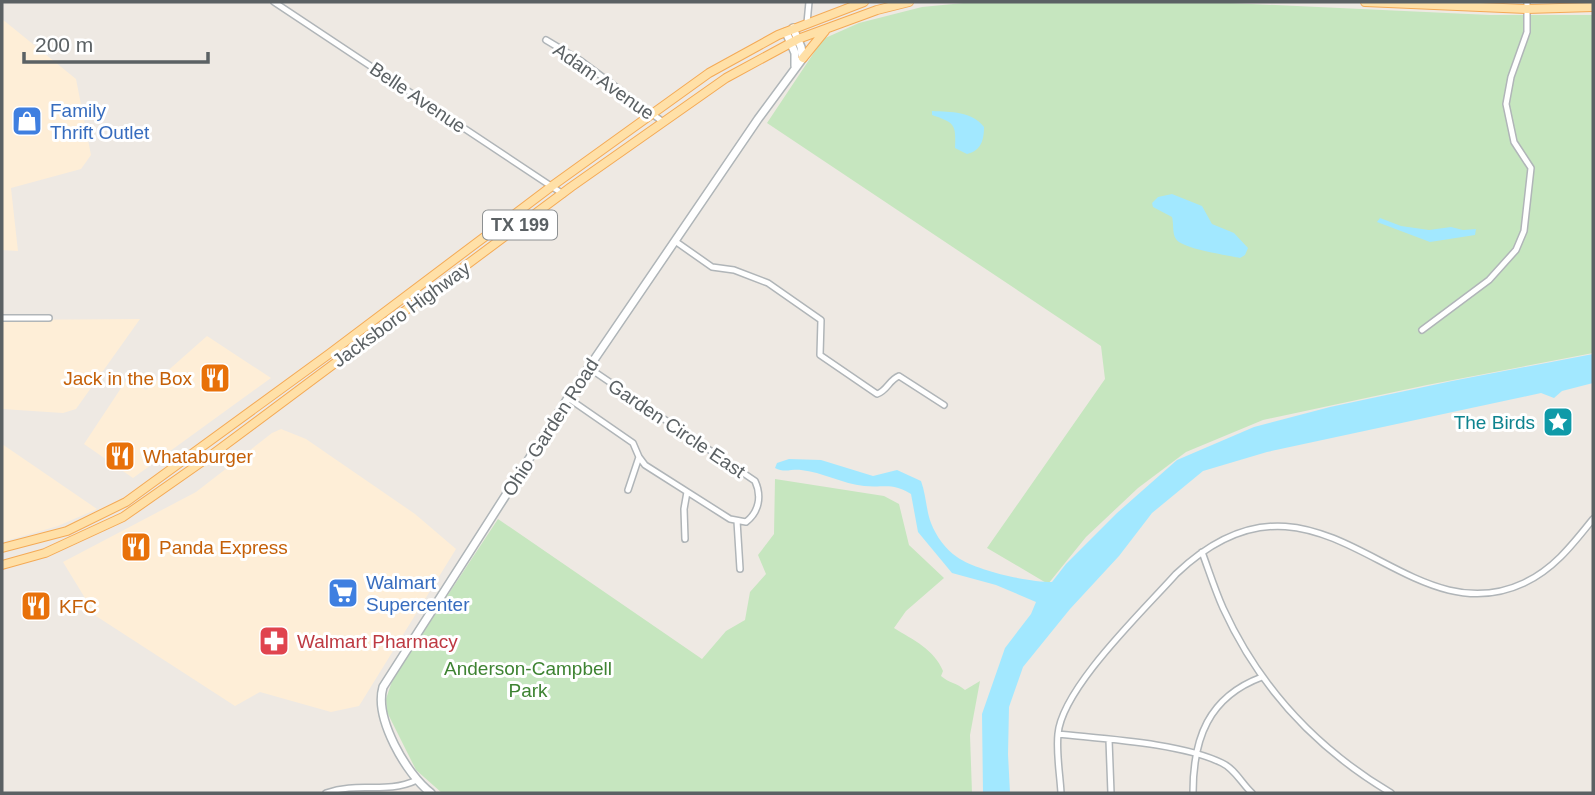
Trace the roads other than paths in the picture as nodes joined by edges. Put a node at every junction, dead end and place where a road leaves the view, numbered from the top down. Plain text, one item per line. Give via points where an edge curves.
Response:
1 (274, 2) edge
2 (809, 2) edge
3 (864, 2) edge
4 (909, 2) edge
5 (1365, 2) edge
6 (1527, 5) edge
7 (1593, 7) edge
8 (807, 23) junction
9 (829, 28) junction
10 (790, 30) junction
11 (545, 40) dead end
12 (795, 41) junction
13 (803, 58) junction
14 (794, 70) junction
15 (653, 114) junction
16 (663, 122) junction
17 (552, 186) junction
18 (563, 194) junction
19 (675, 241) junction
20 (428, 280) junction
21 (434, 290) junction
22 (2, 318) edge
23 (49, 318) dead end
24 (1422, 330) dead end
25 (589, 368) junction
26 (568, 398) junction
27 (944, 405) dead end
28 (213, 438) junction
29 (220, 449) junction
30 (639, 457) junction
31 (628, 490) dead end
32 (687, 492) junction
33 (1593, 519) edge
34 (737, 521) junction
35 (43, 539) junction
36 (685, 539) dead end
37 (2, 548) edge
38 (1202, 552) junction
39 (45, 553) junction
40 (2, 565) edge
41 (740, 569) dead end
42 (1262, 677) junction
43 (1058, 734) junction
44 (1109, 740) junction
45 (1196, 755) junction
46 (417, 780) junction
47 (326, 793) edge
48 (431, 793) edge
49 (1061, 793) edge
50 (1111, 793) edge
51 (1193, 793) edge
52 (1252, 793) edge
53 (1391, 793) edge

1 - 17 street, Belle Avenue
2 - 8 street
3 - 8 main road, Jacksboro Highway / TX 199
4 - 9 main road, Jacksboro Highway / TX 199
5 - 6 main road
6 - 7 main road
6 - 24 street via 1527,33 1506,104 1514,142 1531,168 1524,231 1516,250 1489,280
8 - 10 main road, Jacksboro Highway / TX 199
9 - 12 main road, Jacksboro Highway / TX 199
9 - 13 main road
10 - 12 street
10 - 15 main road, Jacksboro Highway / TX 199 via 735,57
11 - 15 street, Adam Avenue
12 - 13 street
12 - 14 street
12 - 16 main road, Jacksboro Highway / TX 199 via 726,78
13 - 14 street, Ohio Garden Road
14 - 19 street, Ohio Garden Road
15 - 16 street, Adam Avenue
15 - 17 main road, Jacksboro Highway / TX 199
16 - 18 main road, Jacksboro Highway / TX 199
17 - 18 street, Belle Avenue
17 - 20 main road, Jacksboro Highway / TX 199
18 - 21 main road, Jacksboro Highway / TX 199
19 - 25 street, Ohio Garden Road
19 - 27 street via 712,267 768,283 821,320 820,355 877,394 899,376
20 - 21 main road
20 - 28 main road, Jacksboro Highway / TX 199
21 - 29 main road, Jacksboro Highway / TX 199
22 - 23 street
25 - 26 street, Ohio Garden Road
25 - 34 street, Garden Circle East via 755,481 759,496 755,512 746,522
26 - 30 street via 633,443
26 - 46 street, Ohio Garden Road via 383,687 383,717
28 - 29 main road
28 - 35 main road, Jacksboro Highway / TX 199 via 126,502
29 - 39 main road, Jacksboro Highway / TX 199 via 122,517
30 - 31 street
30 - 32 street
32 - 34 street
32 - 36 street
33 - 38 street via 1553,564 1525,583 1483,594 1445,589 1342,540 1301,529 1251,528
34 - 41 street
35 - 37 main road, Jacksboro Highway / TX 199
35 - 39 main road
38 - 42 street via 1224,609
38 - 43 street via 1176,574 1078,687
39 - 40 main road, Jacksboro Highway / TX 199
42 - 45 street via 1215,709 1200,734
42 - 53 street via 1325,748
43 - 44 street
43 - 49 street
44 - 45 street
44 - 50 street
45 - 51 street
45 - 52 street via 1223,763
46 - 47 street via 387,792 350,788
46 - 48 street, Ohio Garden Road

